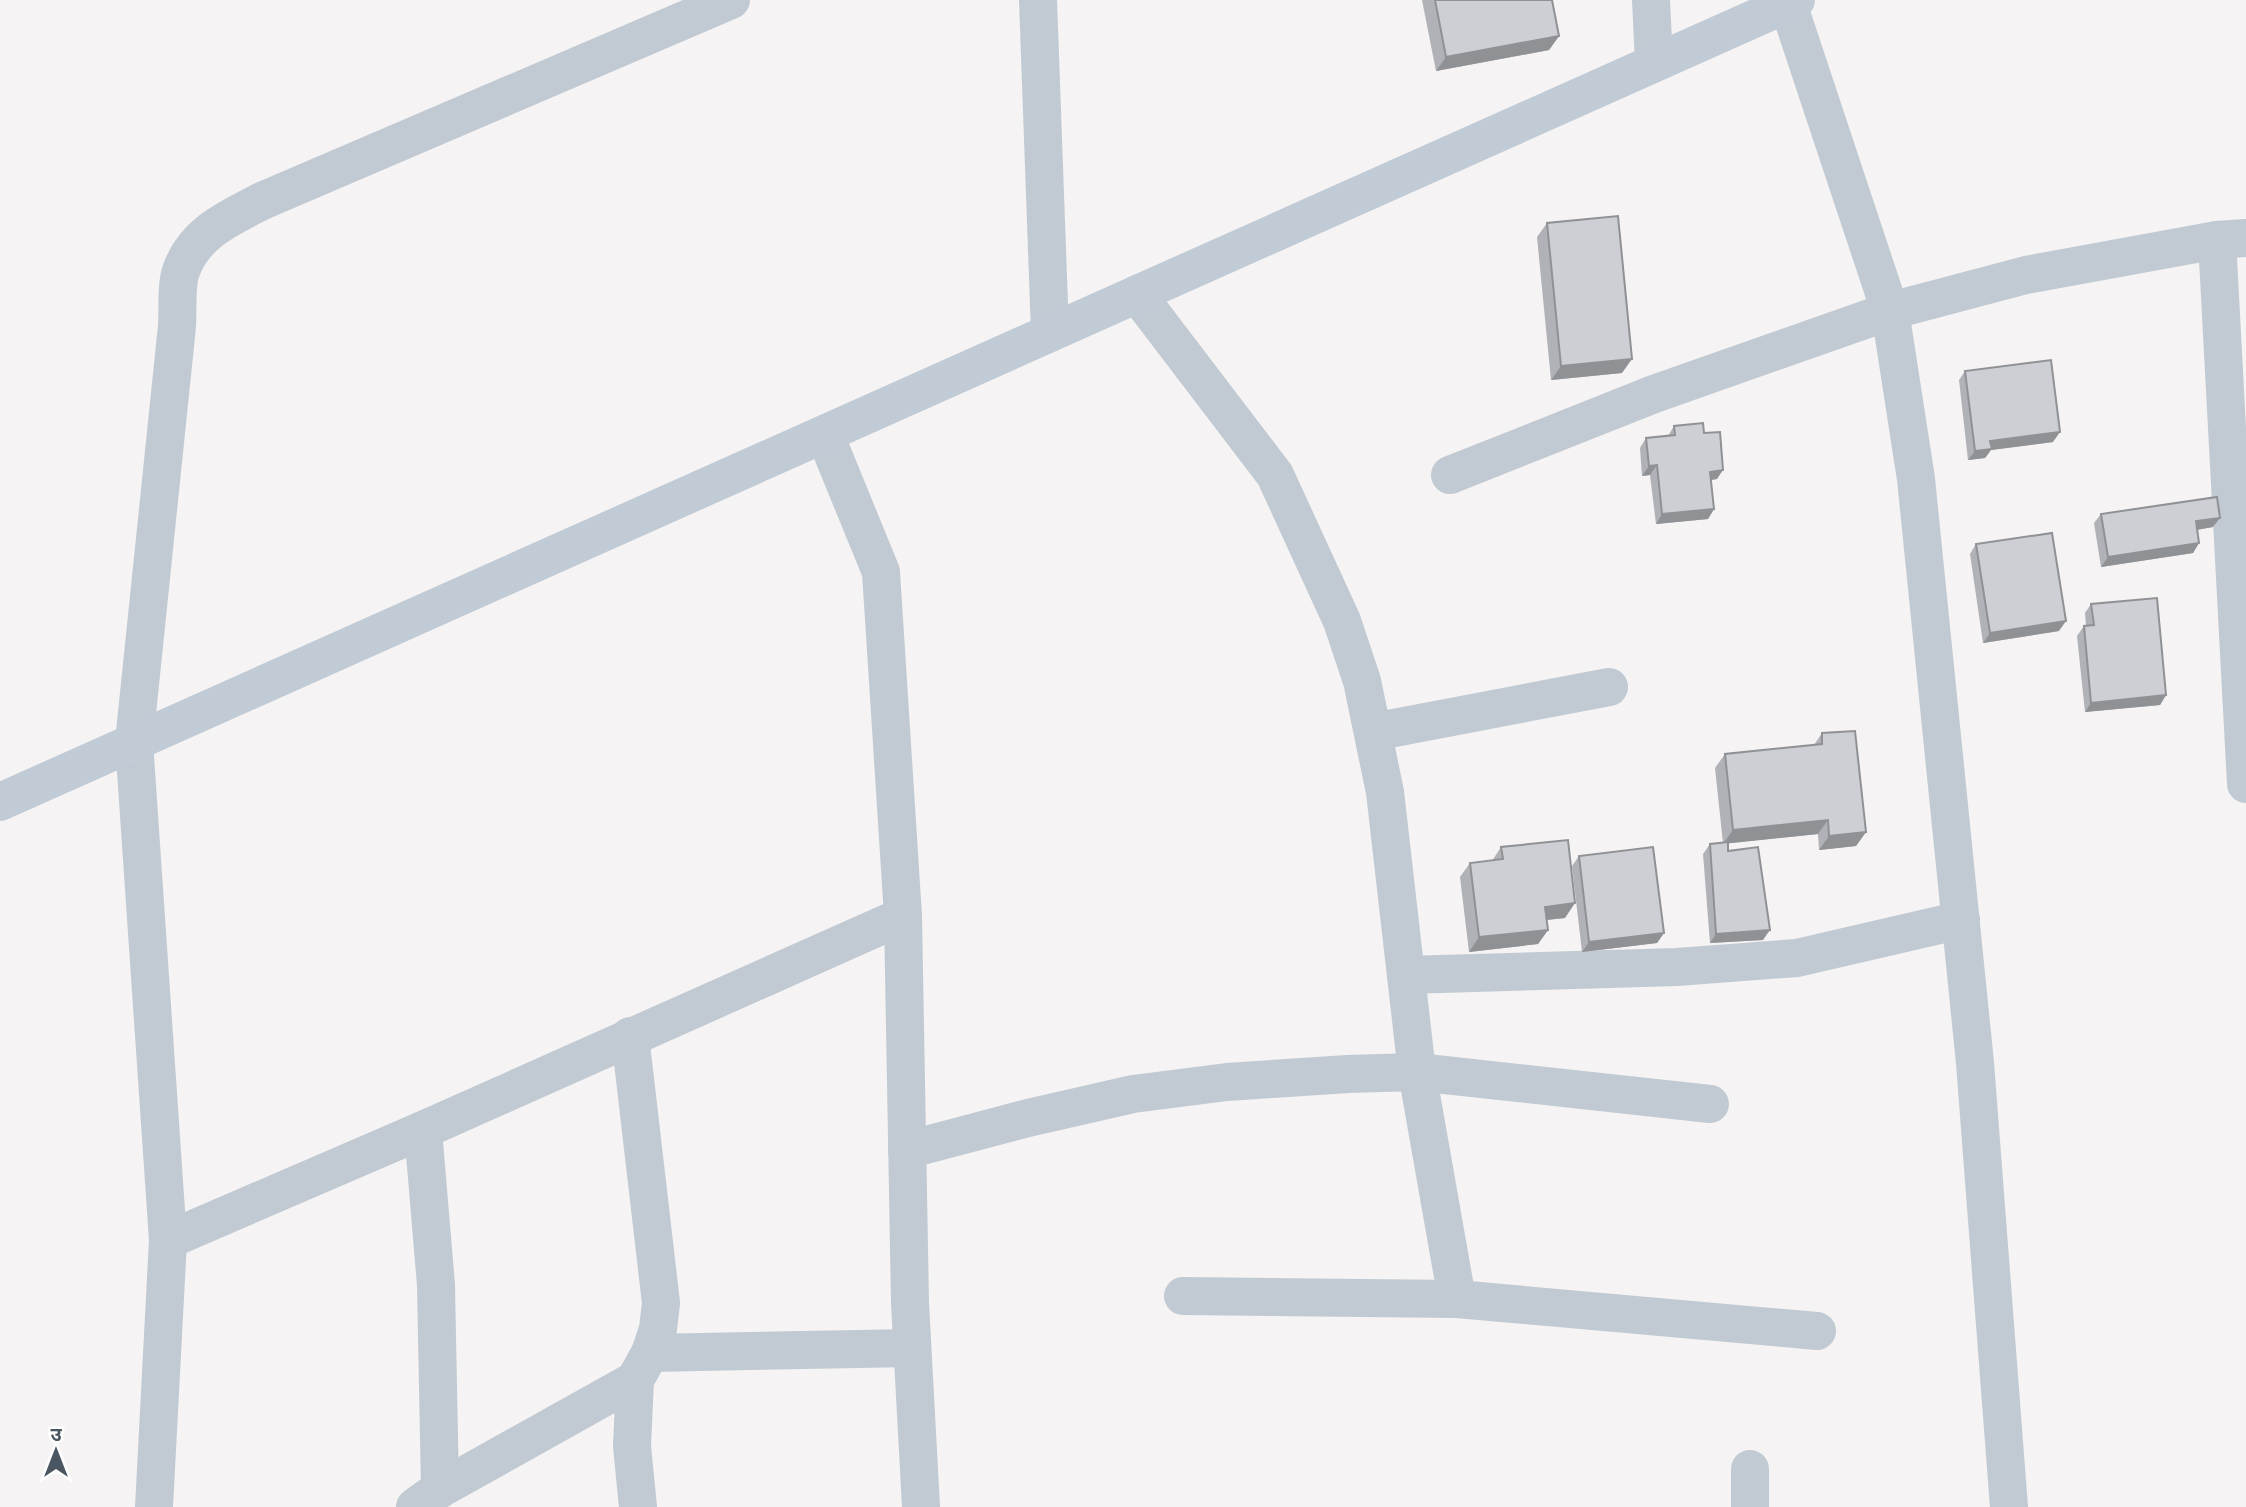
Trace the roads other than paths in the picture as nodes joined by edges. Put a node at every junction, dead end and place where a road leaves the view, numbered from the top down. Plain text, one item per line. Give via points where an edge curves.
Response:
1 (732, 0) edge
2 (1038, 0) edge
3 (1651, 0) edge
4 (1792, 2) edge
5 (1654, 63) junction
6 (2231, 239) edge
7 (1138, 294) junction
8 (1890, 310) junction
9 (1050, 333) junction
10 (825, 435) junction
11 (1450, 475) dead end
12 (1609, 687) dead end
13 (1373, 732) junction
14 (134, 742) junction
15 (2246, 784) edge
16 (0, 802) edge
17 (903, 916) junction
18 (1961, 920) junction
19 (1406, 975) junction
20 (630, 1036) junction
21 (1416, 1072) junction
22 (1710, 1104) dead end
23 (423, 1130) junction
24 (907, 1150) junction
25 (167, 1240) junction
26 (1183, 1296) dead end
27 (1457, 1299) junction
28 (1817, 1331) dead end
29 (912, 1348) junction
30 (642, 1366) junction
31 (1750, 1469) dead end
32 (427, 1498) edge
33 (154, 1507) edge
34 (638, 1507) edge
35 (921, 1507) edge
36 (1751, 1507) edge
37 (2010, 1507) edge

1 - 14 street via 262,201 217,224 197,244 180,272
2 - 9 street
3 - 5 street
4 - 5 street
4 - 8 street
5 - 7 street
6 - 8 street via 2026,275
6 - 15 street
7 - 9 street
7 - 13 street via 1275,475 1342,621
8 - 11 street via 1654,394
8 - 18 street via 1916,479
9 - 10 street
10 - 14 street
10 - 17 street via 881,572
12 - 13 street
13 - 19 street via 1385,792
14 - 16 street
14 - 25 street
17 - 20 street
17 - 24 street
18 - 19 street via 1797,958 1677,967
18 - 37 street
19 - 21 street
20 - 23 street
20 - 30 street via 661,1303 658,1329
21 - 22 street
21 - 24 street via 1241,1081 1133,1094
21 - 27 street
23 - 25 street
23 - 32 street via 436,1285
24 - 29 street
25 - 33 street
26 - 27 street
27 - 28 street
29 - 30 street
29 - 35 street
30 - 32 street
30 - 34 street via 632,1446
31 - 36 street

